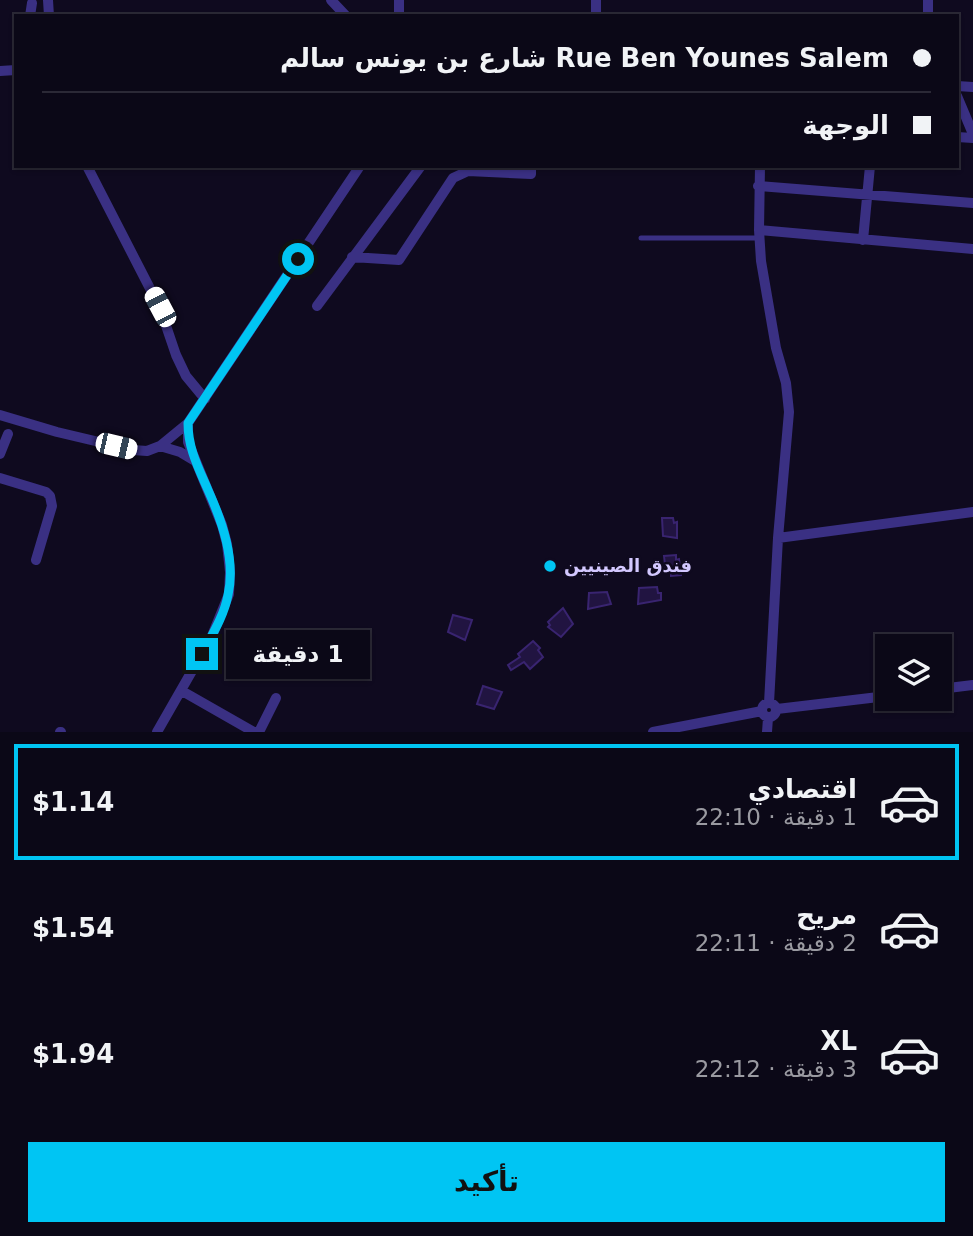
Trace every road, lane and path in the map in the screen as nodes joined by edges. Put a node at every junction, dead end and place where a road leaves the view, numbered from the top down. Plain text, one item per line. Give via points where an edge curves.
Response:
1 (331, 0) edge
2 (32, 3) dead end
3 (30, 14) edge
4 (344, 14) edge
5 (959, 101) edge
6 (973, 136) edge
7 (88, 168) edge
8 (359, 168) edge
9 (419, 168) edge
10 (531, 168) edge
11 (760, 168) edge
12 (870, 168) edge
13 (758, 186) junction
14 (867, 194) junction
15 (973, 203) edge
16 (759, 234) junction
17 (641, 238) dead end
18 (863, 240) junction
19 (973, 249) edge
20 (352, 257) junction
21 (317, 306) dead end
22 (205, 399) junction
23 (0, 415) edge
24 (188, 423) junction
25 (8, 434) dead end
26 (160, 446) junction
27 (0, 454) edge
28 (195, 461) junction
29 (0, 478) edge
30 (973, 512) edge
31 (778, 538) junction
32 (36, 560) dead end
33 (973, 685) edge
34 (952, 688) edge
35 (182, 691) junction
36 (875, 697) edge
37 (276, 698) dead end
38 (769, 710) junction
39 (157, 732) edge
40 (257, 732) edge
41 (653, 732) edge
42 (767, 732) edge

1 - 4 street
2 - 3 street
5 - 6 street
7 - 22 street via 160,307 186,376
8 - 22 street
9 - 20 street
10 - 20 street via 531,174 468,171 453,178 399,260
11 - 13 street
12 - 14 street
13 - 14 street
13 - 16 street
14 - 15 street
14 - 18 street
16 - 17 lane
16 - 18 street
16 - 31 street via 789,412
18 - 19 street
20 - 21 street
22 - 24 street
23 - 26 street via 133,450
24 - 26 street
24 - 28 street
25 - 27 street
26 - 28 street
28 - 35 street via 222,525 229,594
29 - 32 street via 50,496 52,506
30 - 31 street
31 - 38 street
33 - 34 street
35 - 39 street
35 - 40 street
36 - 38 street
37 - 40 street
38 - 41 street
38 - 42 street

